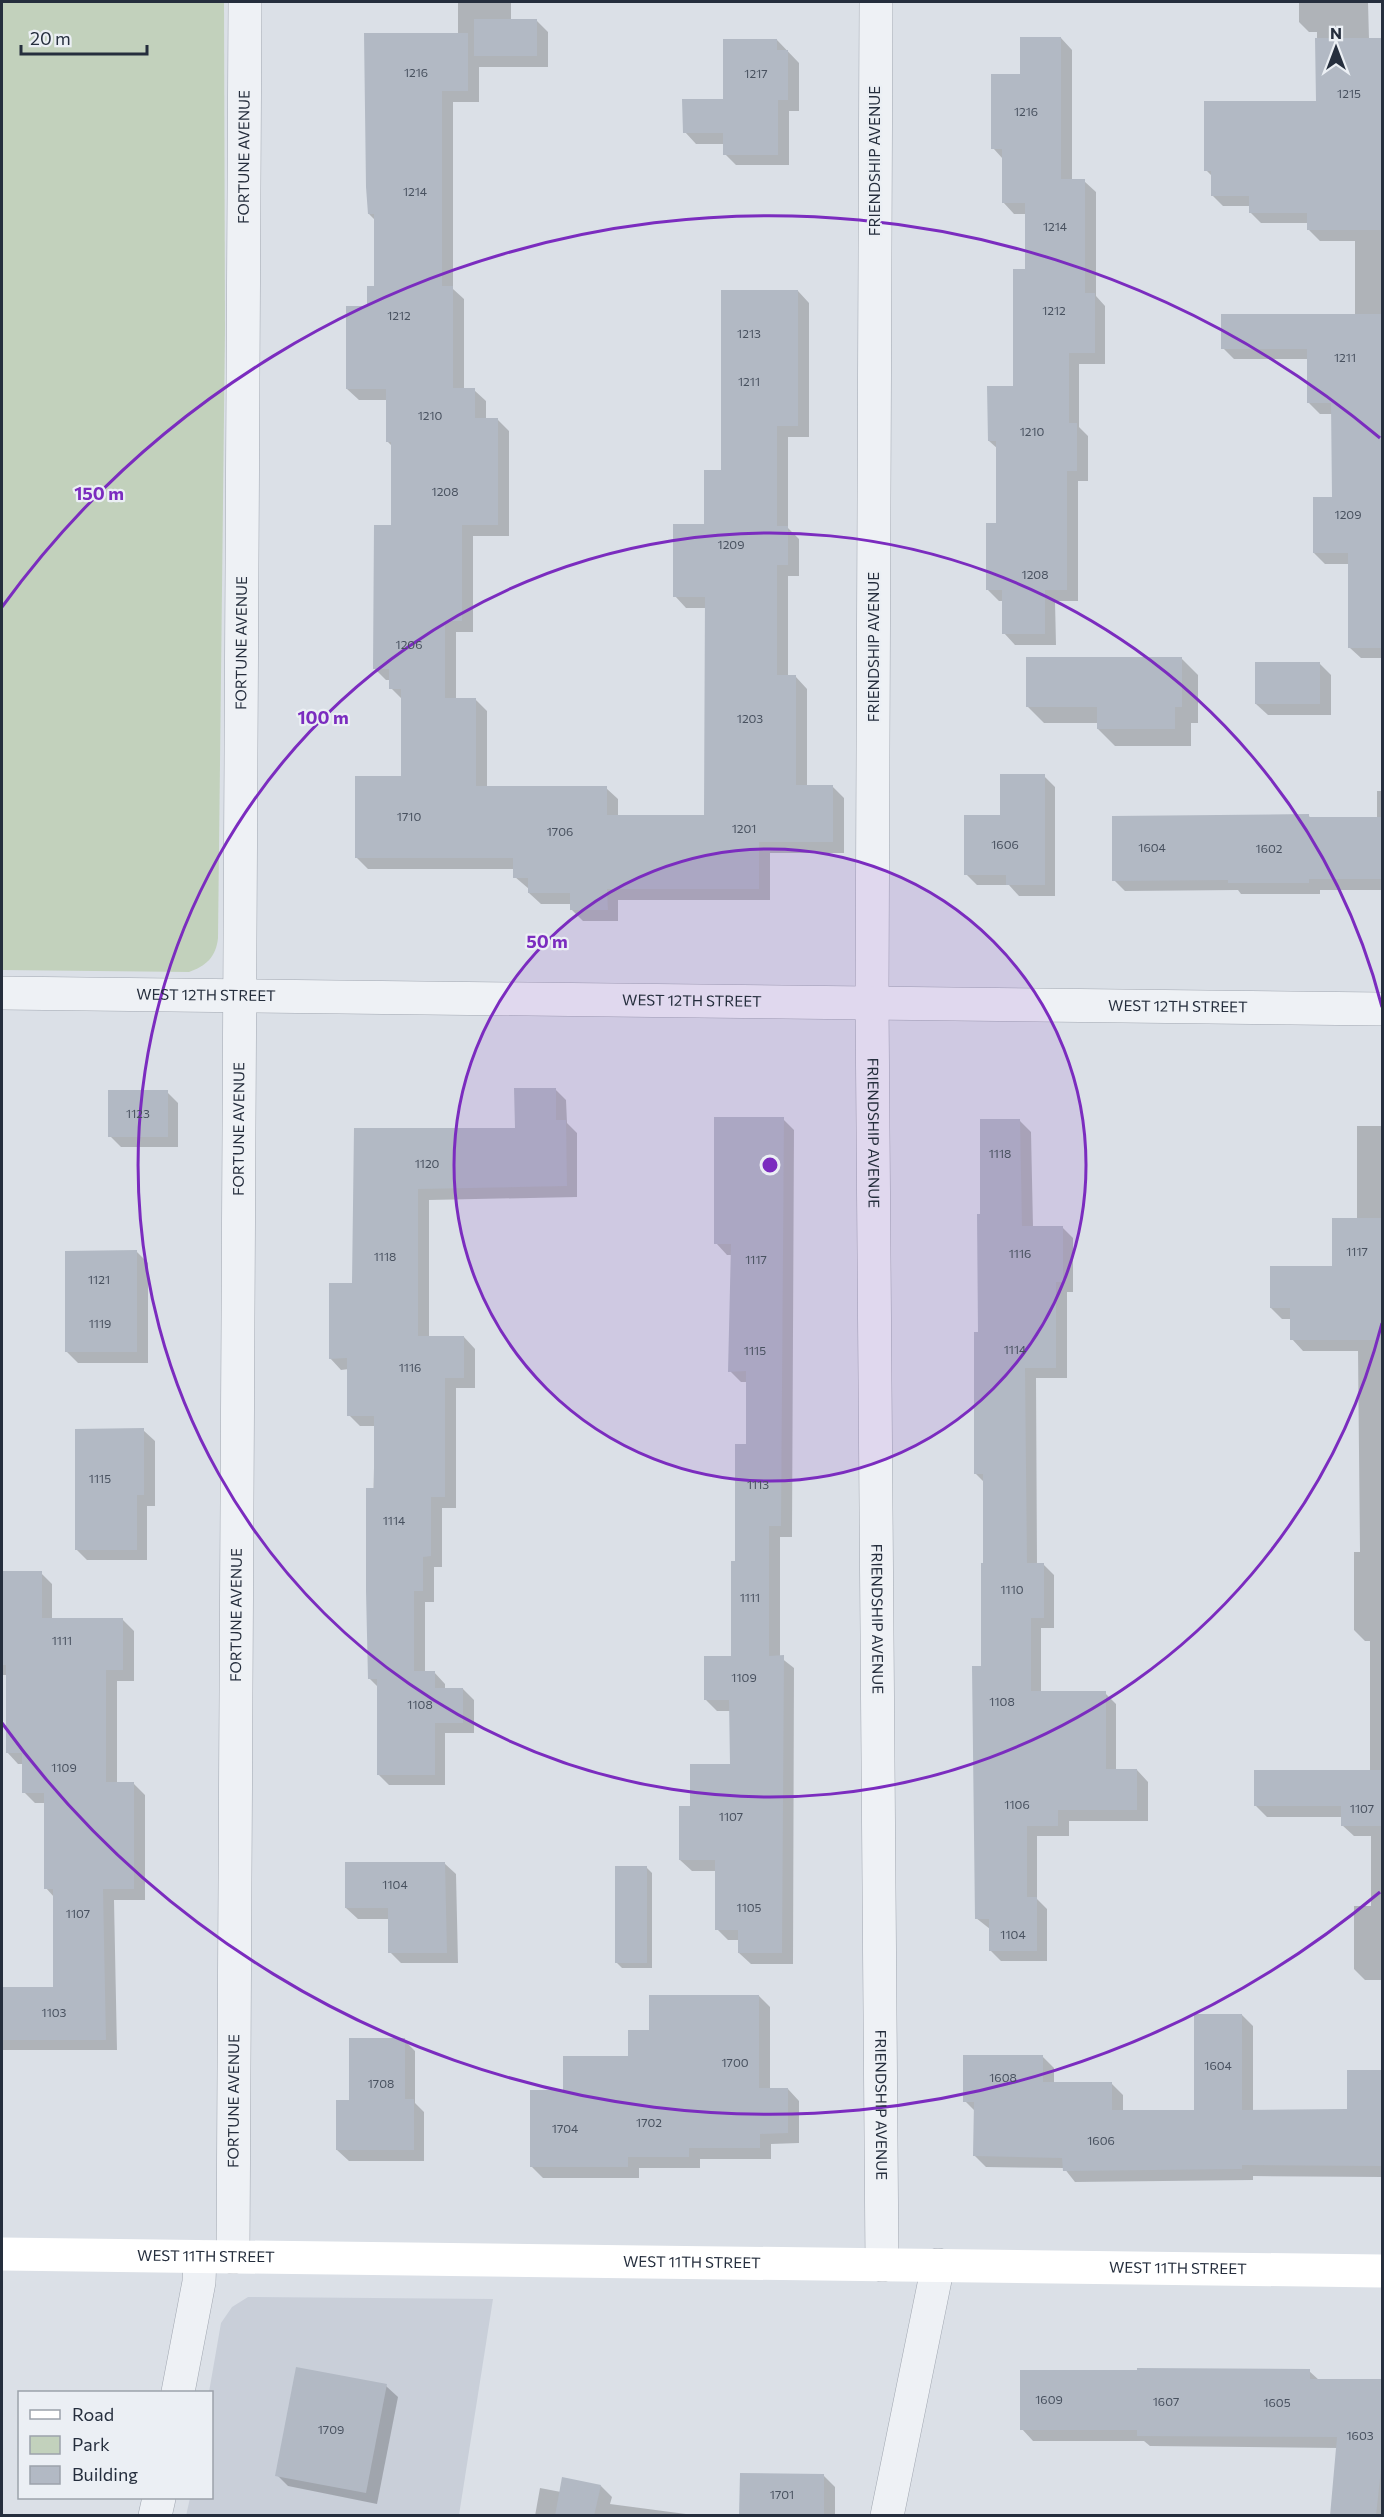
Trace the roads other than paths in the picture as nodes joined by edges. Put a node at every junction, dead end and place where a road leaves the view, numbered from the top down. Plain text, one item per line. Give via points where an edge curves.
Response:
1 (245, 2) edge
2 (876, 2) edge
3 (2, 993) edge
4 (241, 997) junction
5 (872, 1001) junction
6 (1383, 1009) edge
7 (2, 2254) edge
8 (200, 2257) junction
9 (233, 2257) junction
10 (882, 2265) junction
11 (938, 2265) junction
12 (1383, 2271) edge
13 (178, 2391) edge
14 (159, 2499) edge
15 (155, 2516) edge
16 (887, 2516) edge

1 - 4 street, FORTUNE AVENUE
2 - 5 street, FRIENDSHIP AVENUE
3 - 4 street, WEST 12TH STREET
4 - 5 street, WEST 12TH STREET
4 - 9 street, FORTUNE AVENUE
5 - 6 street, WEST 12TH STREET
5 - 10 street, FRIENDSHIP AVENUE
7 - 8 main road, WEST 11TH STREET
8 - 9 main road, WEST 11TH STREET
8 - 13 street via 199,2282
9 - 10 main road, WEST 11TH STREET
10 - 11 main road, WEST 11TH STREET
11 - 12 main road, WEST 11TH STREET
11 - 16 street
14 - 15 street

